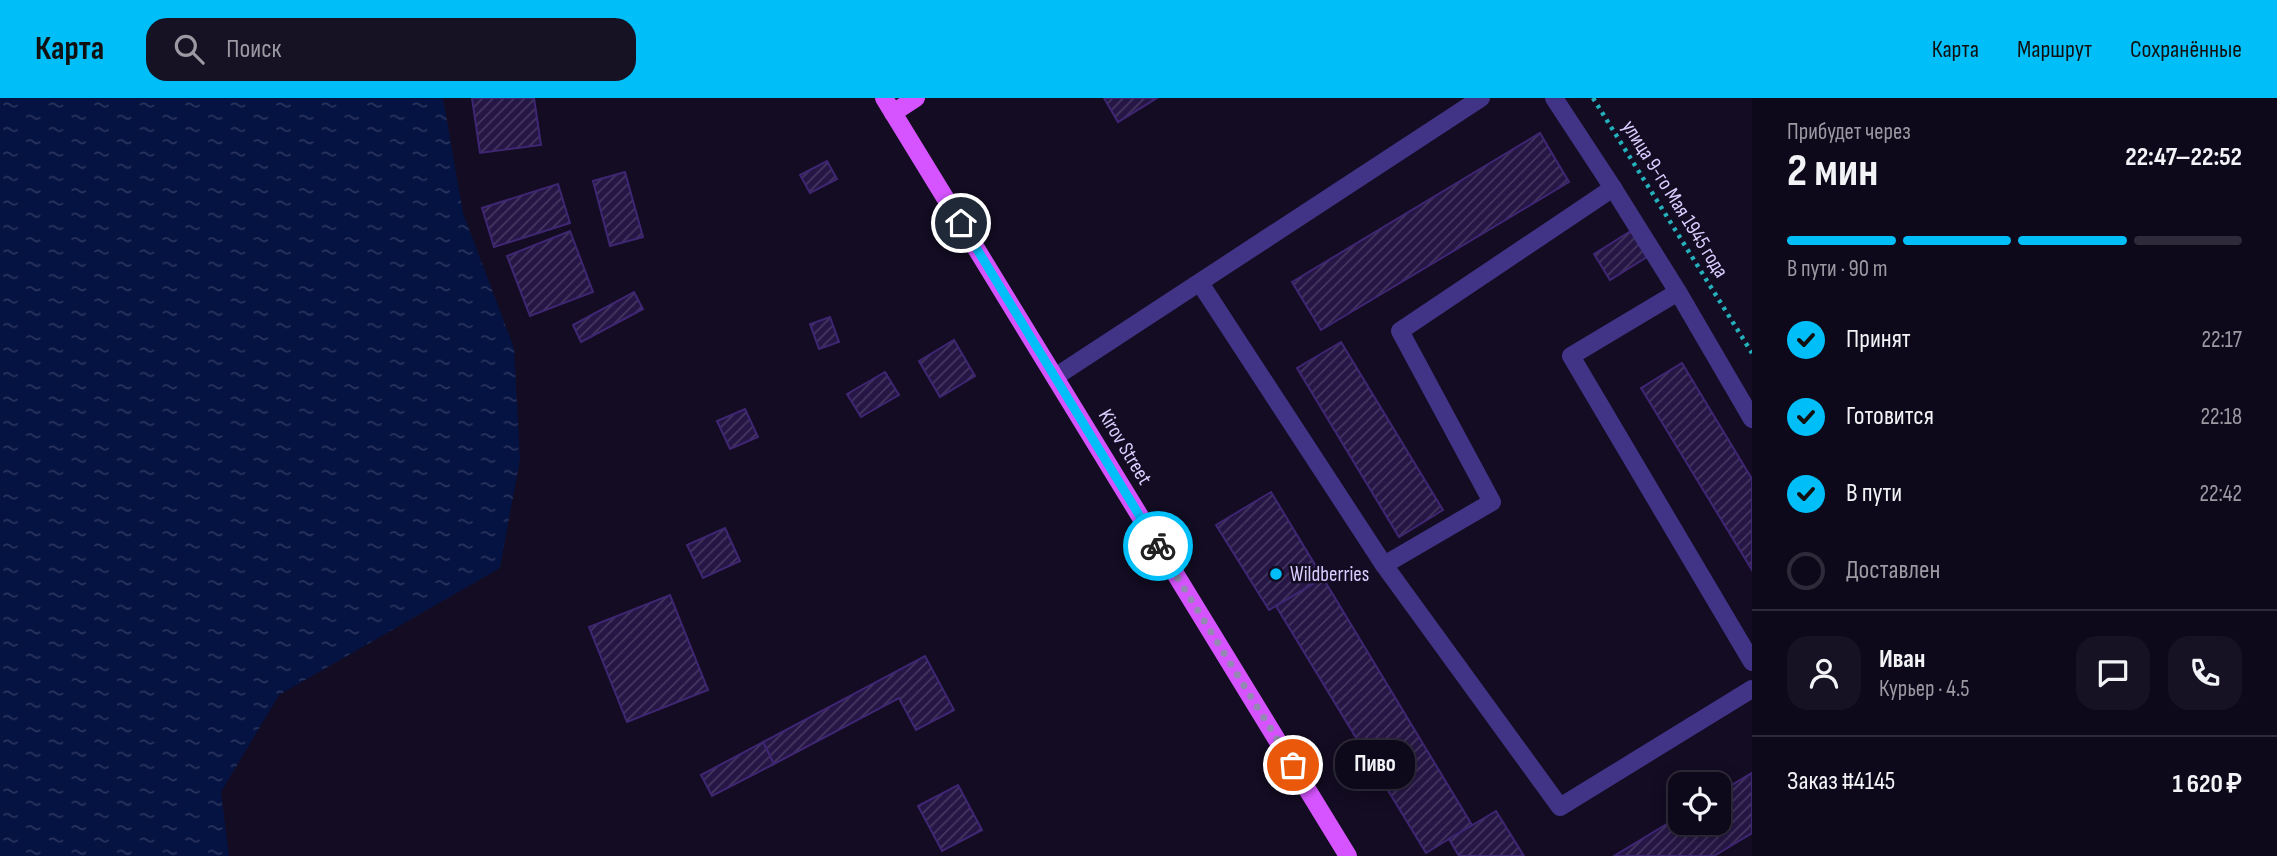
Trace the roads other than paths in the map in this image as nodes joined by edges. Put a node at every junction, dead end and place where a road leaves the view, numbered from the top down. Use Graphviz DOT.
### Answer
graph roads {
  1 [pos="916,98"];
  2 [pos="1481,98"];
  3 [pos="1554,98"];
  4 [pos="889,105"];
  5 [pos="1613,188"];
  6 [pos="1200,283"];
  7 [pos="1678,292"];
  8 [pos="1055,377"];
  9 [pos="1752,419"];
  10 [pos="1384,565"];
  11 [pos="1752,662"];
  12 [pos="1752,689"];
  13 [pos="1348,856"];
  1 -- 4 [label="main road"];
  2 -- 6 [label="lane"];
  3 -- 5 [label="lane"];
  4 -- 8 [label="main road, Kirov Street"];
  5 -- 7 [label="lane"];
  5 -- 10 [label="lane"];
  6 -- 8 [label="lane"];
  6 -- 10 [label="lane"];
  7 -- 9 [label="lane"];
  7 -- 11 [label="lane"];
  8 -- 13 [label="main road, Kirov Street"];
  10 -- 12 [label="lane"];
}
